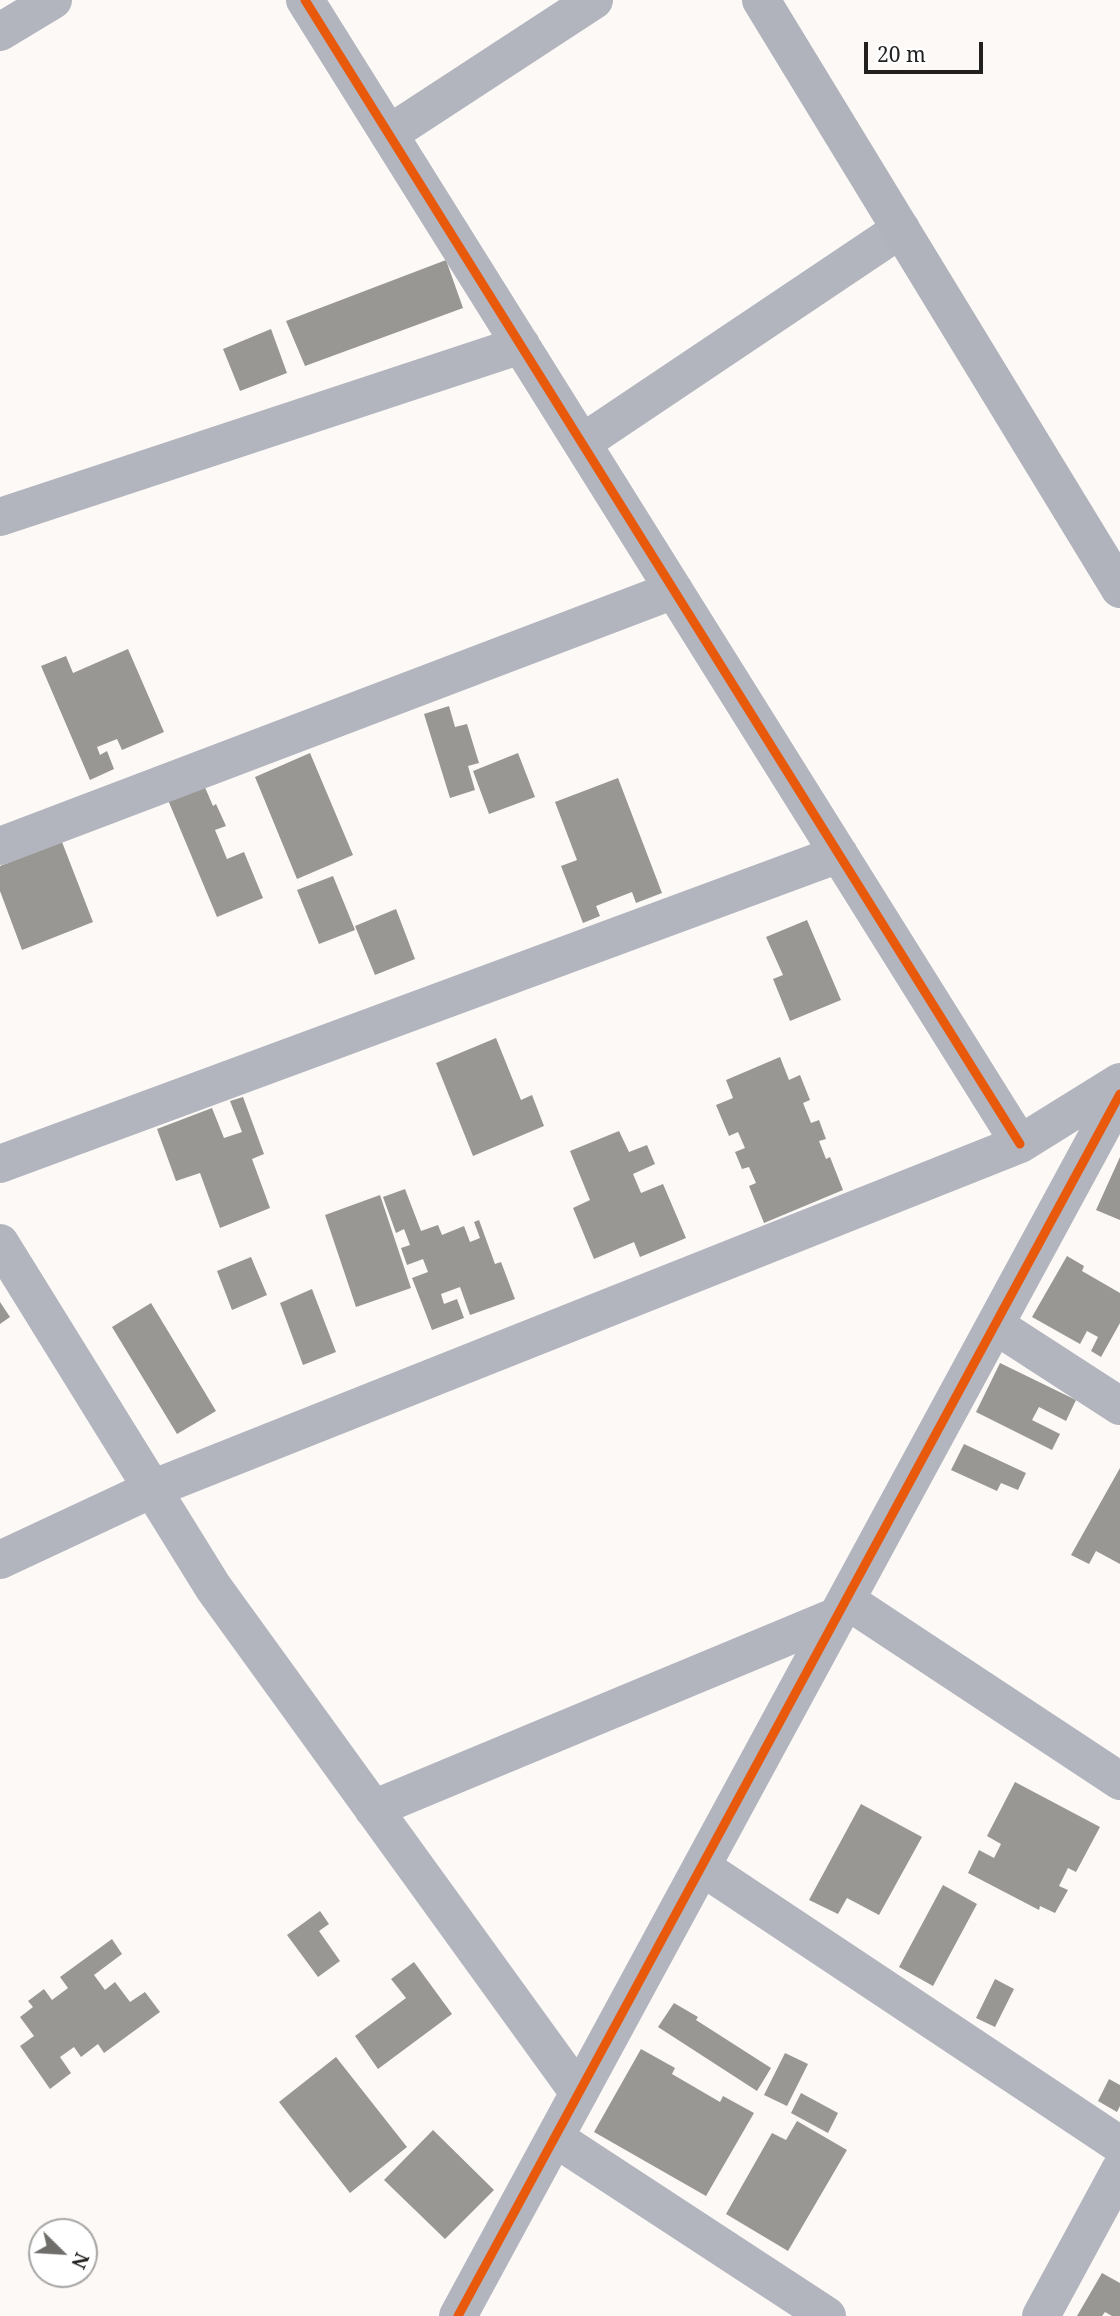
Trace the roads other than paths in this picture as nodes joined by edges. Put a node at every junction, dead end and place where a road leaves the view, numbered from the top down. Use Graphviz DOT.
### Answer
graph roads {
  1 [pos="53,0"];
  2 [pos="305,0"];
  3 [pos="594,0"];
  4 [pos="761,0"];
  5 [pos="0,32"];
  6 [pos="389,134"];
  7 [pos="901,229"];
  8 [pos="521,345"];
  9 [pos="582,443"];
  10 [pos="0,517"];
  11 [pos="1120,589"];
  12 [pos="674,590"];
  13 [pos="0,846"];
  14 [pos="839,854"];
  15 [pos="1120,1082"];
  16 [pos="1120,1094"];
  17 [pos="1020,1144"];
  18 [pos="0,1164"];
  19 [pos="0,1243"];
  20 [pos="995,1325"];
  21 [pos="1120,1406"];
  22 [pos="152,1489"];
  23 [pos="0,1560"];
  24 [pos="842,1608"];
  25 [pos="1120,1781"];
  26 [pos="373,1809"];
  27 [pos="702,1867"];
  28 [pos="579,2093"];
  29 [pos="555,2138"];
  30 [pos="1120,2145"];
  31 [pos="1120,2169"];
  32 [pos="458,2316"];
  33 [pos="827,2316"];
  34 [pos="1041,2316"];
  1 -- 5 [label="street"];
  2 -- 6 [label="street"];
  3 -- 6 [label="street"];
  4 -- 7 [label="main road"];
  6 -- 8 [label="street"];
  7 -- 9 [label="street"];
  7 -- 11 [label="main road"];
  8 -- 9 [label="street"];
  8 -- 10 [label="street"];
  9 -- 12 [label="street"];
  12 -- 13 [label="street"];
  12 -- 14 [label="street"];
  14 -- 17 [label="street"];
  14 -- 18 [label="street"];
  15 -- 17 [label="street"];
  16 -- 20 [label="street"];
  17 -- 22 [label="street"];
  19 -- 22 [label="street"];
  20 -- 21 [label="street"];
  20 -- 24 [label="street"];
  22 -- 23 [label="street"];
  22 -- 26 [label="street"];
  24 -- 25 [label="street"];
  24 -- 26 [label="street"];
  24 -- 27 [label="street"];
  26 -- 28 [label="street"];
  27 -- 28 [label="street"];
  27 -- 30 [label="street"];
  28 -- 29 [label="street"];
  29 -- 32 [label="street"];
  29 -- 33 [label="street"];
  31 -- 34 [label="street"];
}
